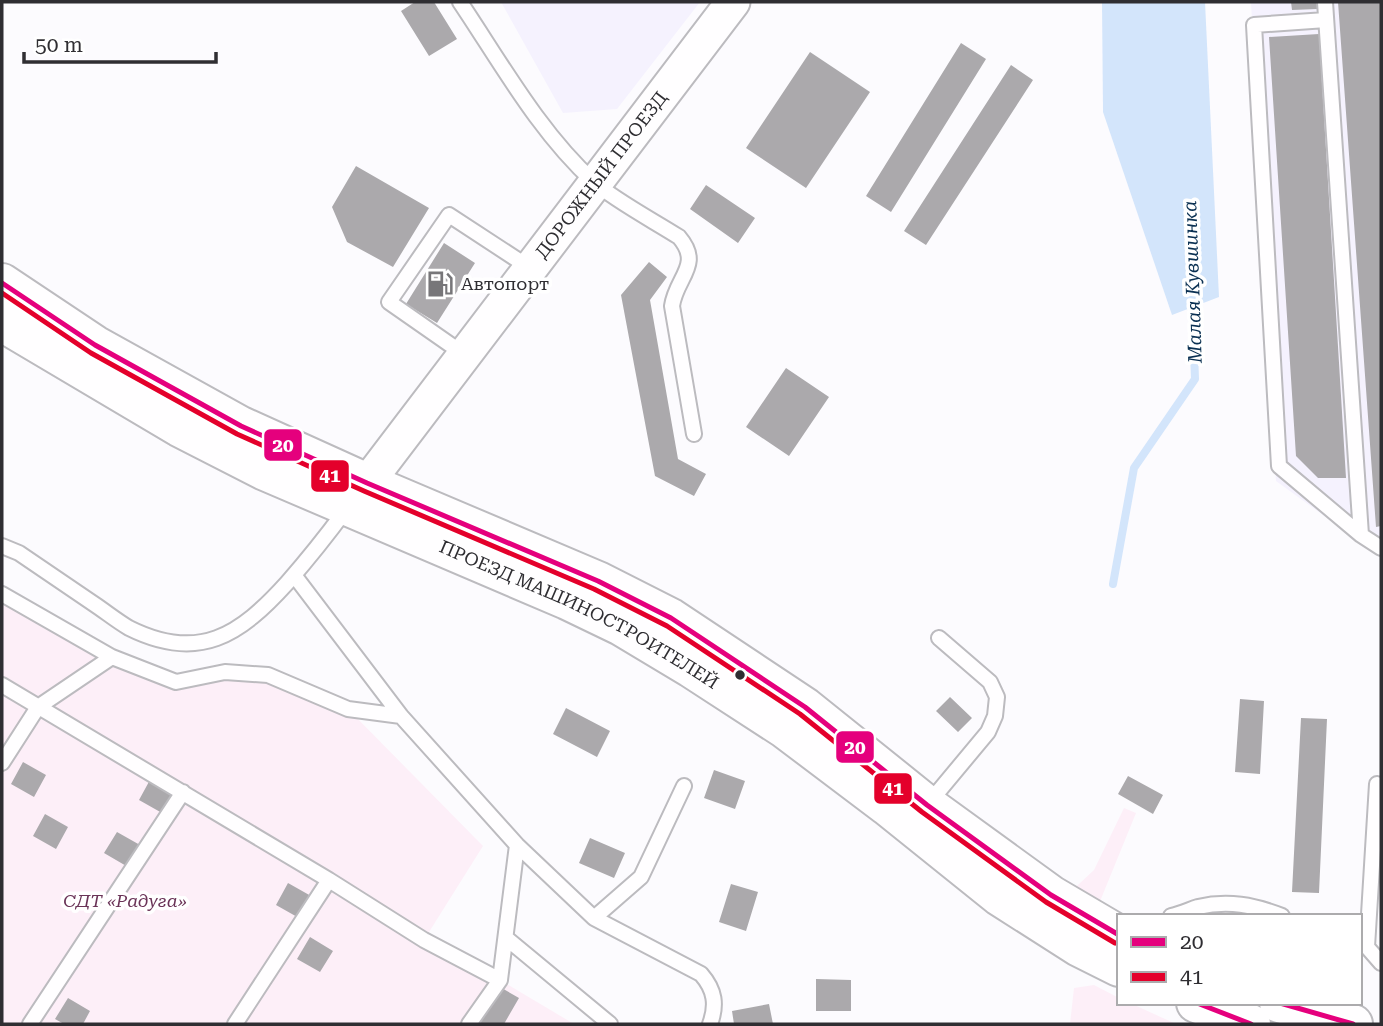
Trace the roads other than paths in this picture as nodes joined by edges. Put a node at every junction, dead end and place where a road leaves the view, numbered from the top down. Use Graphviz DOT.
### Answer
graph roads {
  1 [pos="460,2"];
  2 [pos="733,2"];
  3 [pos="1325,2"];
  4 [pos="1326,20"];
  5 [pos="595,183"];
  6 [pos="530,268"];
  7 [pos="2,284"];
  8 [pos="2,322"];
  9 [pos="466,355"];
  10 [pos="694,434"];
  11 [pos="358,495"];
  12 [pos="1361,534"];
  13 [pos="2,546"];
  14 [pos="1381,548"];
  15 [pos="294,575"];
  16 [pos="2,594"];
  17 [pos="939,638"];
  18 [pos="113,657"];
  19 [pos="2,685"];
  20 [pos="38,707"];
  21 [pos="401,716"];
  22 [pos="2,762"];
  23 [pos="1377,784"];
  24 [pos="684,786"];
  25 [pos="183,792"];
  26 [pos="919,815"];
  27 [pos="517,845"];
  28 [pos="329,880"];
  29 [pos="1177,914"];
  30 [pos="1277,914"];
  31 [pos="594,918"];
  32 [pos="1117,934"];
  33 [pos="506,939"];
  34 [pos="1364,946"];
  35 [pos="1381,963"];
  36 [pos="1117,966"];
  37 [pos="500,981"];
  38 [pos="1201,1005"];
  39 [pos="1286,1005"];
  40 [pos="30,1024"];
  41 [pos="235,1024"];
  42 [pos="470,1024"];
  43 [pos="610,1024"];
  44 [pos="710,1024"];
  45 [pos="1251,1024"];
  46 [pos="1348,1024"];
  1 -- 5 [label="lane"];
  2 -- 5 [label="street, ДОРОЖНЫЙ ПРОЕЗД"];
  3 -- 4 [label="lane"];
  4 -- 12 [label="lane"];
  4 -- 12 [label="lane"];
  5 -- 6 [label="street, ДОРОЖНЫЙ ПРОЕЗД"];
  5 -- 10 [label="lane"];
  6 -- 9 [label="street, ДОРОЖНЫЙ ПРОЕЗД"];
  6 -- 9 [label="lane"];
  7 -- 11 [label="main road, ПРОЕЗД МАШИНОСТРОИТЕЛЕЙ"];
  8 -- 11 [label="main road, ПРОЕЗД МАШИНОСТРОИТЕЛЕЙ"];
  9 -- 11 [label="street, ДОРОЖНЫЙ ПРОЕЗД"];
  11 -- 15 [label="lane"];
  11 -- 26 [label="main road, ПРОЕЗД МАШИНОСТРОИТЕЛЕЙ"];
  12 -- 14 [label="lane"];
  13 -- 15 [label="lane"];
  15 -- 21 [label="lane"];
  16 -- 18 [label="lane"];
  17 -- 26 [label="lane"];
  18 -- 20 [label="lane"];
  18 -- 21 [label="lane"];
  19 -- 20 [label="lane"];
  20 -- 22 [label="lane"];
  20 -- 25 [label="lane"];
  21 -- 27 [label="lane"];
  23 -- 34 [label="lane"];
  24 -- 31 [label="lane"];
  25 -- 28 [label="lane"];
  25 -- 40 [label="lane"];
  26 -- 32 [label="main road, ПРОЕЗД МАШИНОСТРОИТЕЛЕЙ"];
  26 -- 36 [label="main road, ПРОЕЗД МАШИНОСТРОИТЕЛЕЙ"];
  27 -- 31 [label="lane"];
  27 -- 33 [label="lane"];
  28 -- 37 [label="lane"];
  28 -- 41 [label="lane"];
  29 -- 30 [label="lane"];
  31 -- 44 [label="lane"];
  33 -- 37 [label="lane"];
  33 -- 43 [label="lane"];
  34 -- 35 [label="lane"];
  37 -- 42 [label="lane"];
  38 -- 45 [label="main road"];
  39 -- 46 [label="main road"];
}
